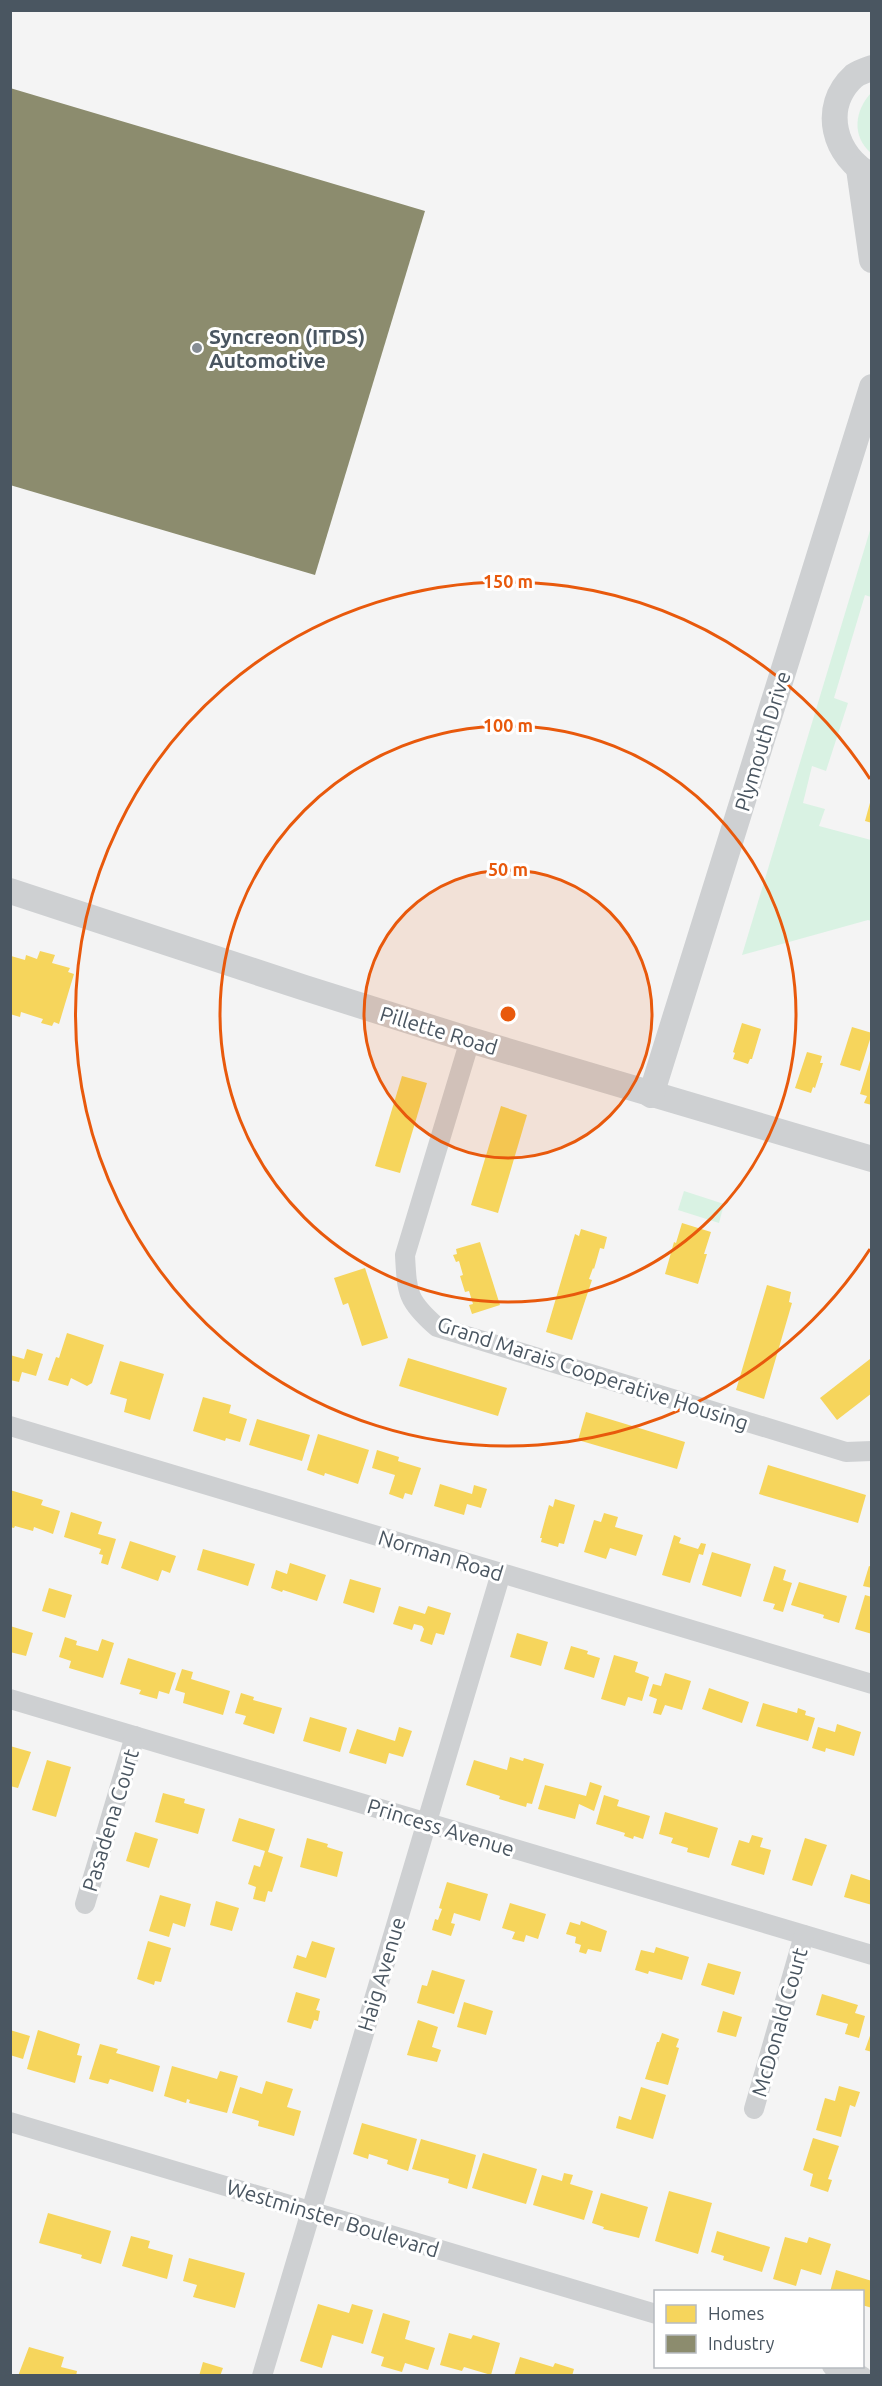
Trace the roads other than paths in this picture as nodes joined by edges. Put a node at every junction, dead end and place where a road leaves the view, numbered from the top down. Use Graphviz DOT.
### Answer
graph roads {
  1 [pos="872,68"];
  2 [pos="865,172"];
  3 [pos="872,260"];
  4 [pos="872,387"];
  5 [pos="871,395"];
  6 [pos="10,891"];
  7 [pos="470,1040"];
  8 [pos="651,1095"];
  9 [pos="872,1159"];
  10 [pos="10,1426"];
  11 [pos="872,1451"];
  12 [pos="501,1573"];
  13 [pos="872,1684"];
  14 [pos="10,1699"];
  15 [pos="135,1736"];
  16 [pos="426,1822"];
  17 [pos="86,1904"];
  18 [pos="804,1935"];
  19 [pos="872,1954"];
  20 [pos="754,2109"];
  21 [pos="10,2122"];
  22 [pos="310,2211"];
  23 [pos="654,2313"];
  24 [pos="835,2368"];
  25 [pos="262,2376"];
  26 [pos="862,2376"];
  1 -- 2 [label="street"];
  2 -- 3 [label="street"];
  4 -- 5 [label="street, Plymouth Drive"];
  5 -- 8 [label="street, Plymouth Drive"];
  6 -- 7 [label="street, Pillette Road"];
  7 -- 8 [label="street, Pillette Road"];
  7 -- 11 [label="street, Grand Marais Cooperative Housing"];
  8 -- 9 [label="street, Pillette Road"];
  10 -- 12 [label="street, Norman Road"];
  12 -- 13 [label="street, Norman Road"];
  12 -- 16 [label="street, Haig Avenue"];
  14 -- 15 [label="street, Princess Avenue"];
  15 -- 16 [label="street, Princess Avenue"];
  15 -- 17 [label="street, Pasadena Court"];
  16 -- 18 [label="street, Princess Avenue"];
  16 -- 22 [label="street, Haig Avenue"];
  18 -- 19 [label="street, Princess Avenue"];
  18 -- 20 [label="street, McDonald Court"];
  21 -- 22 [label="street, Westminster Boulevard"];
  22 -- 23 [label="street, Westminster Boulevard"];
  22 -- 25 [label="street, Haig Avenue"];
  24 -- 26 [label="street"];
}
